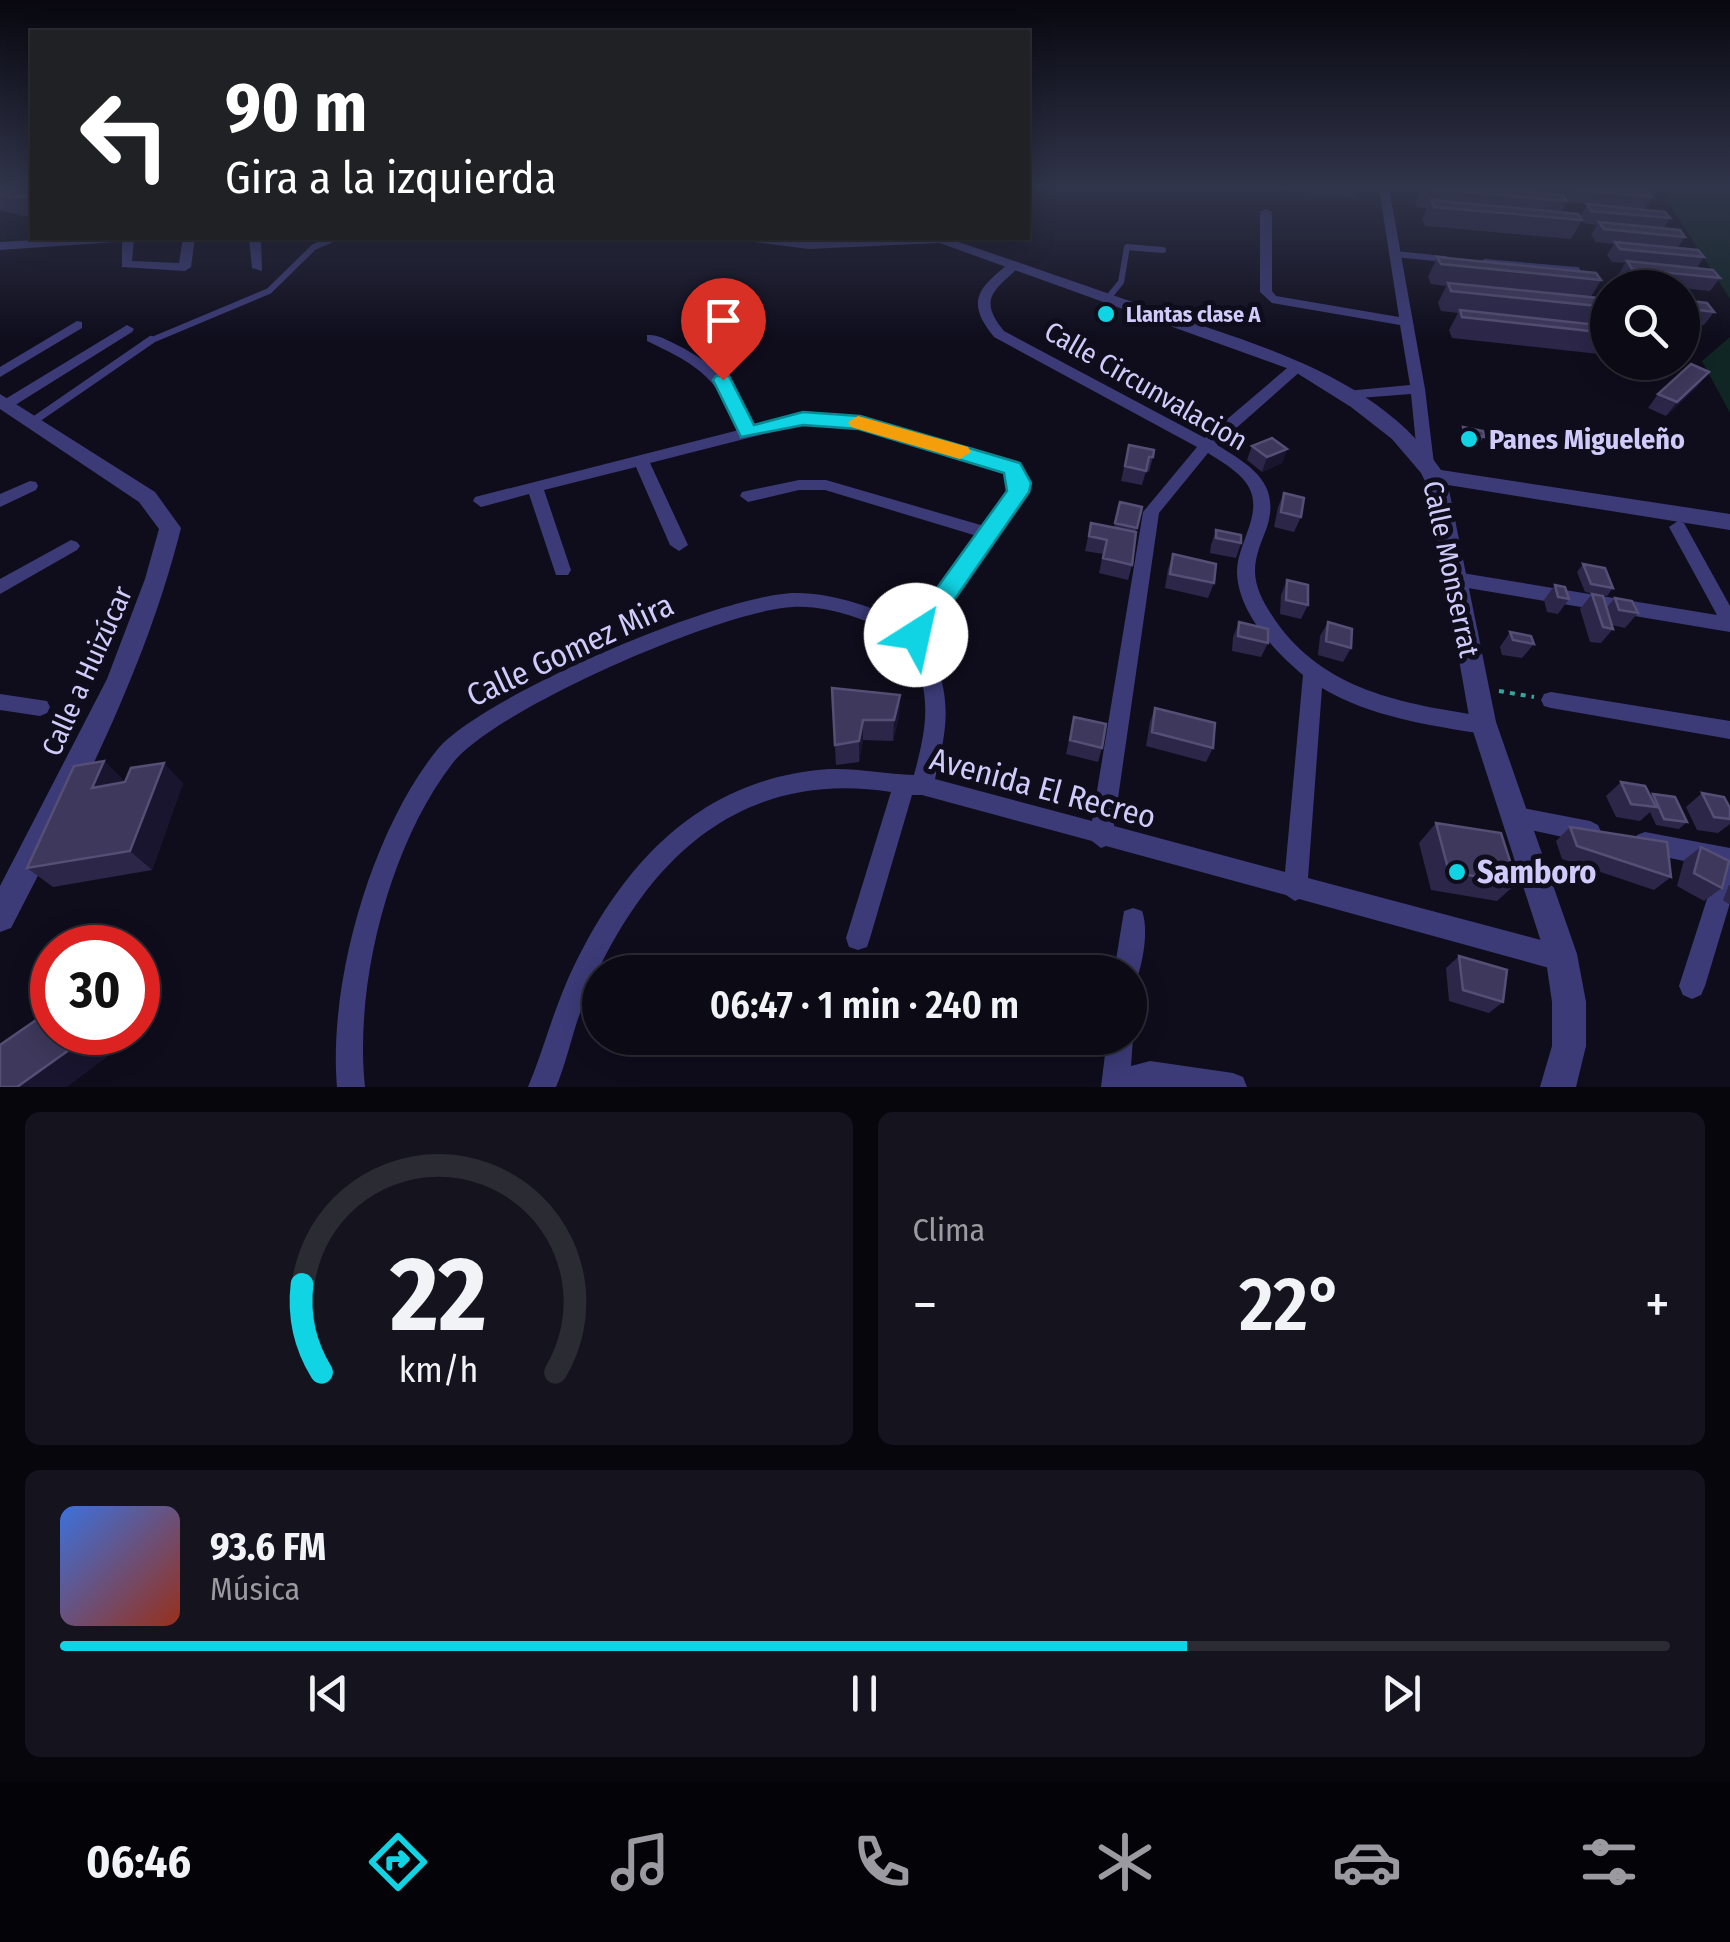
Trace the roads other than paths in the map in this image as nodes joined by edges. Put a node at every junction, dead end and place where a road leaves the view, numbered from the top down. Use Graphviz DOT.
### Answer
graph roads {
  1 [pos="1266,239"];
  2 [pos="1393,239"];
  3 [pos="87,240"];
  4 [pos="128,240"];
  5 [pos="189,240"];
  6 [pos="255,240"];
  7 [pos="329,240"];
  8 [pos="942,240"];
  9 [pos="0,246"];
  10 [pos="1164,250"];
  11 [pos="1396,254"];
  12 [pos="1450,259"];
  13 [pos="1468,261"];
  14 [pos="1015,265"];
  15 [pos="258,268"];
  16 [pos="1577,270"];
  17 [pos="1108,298"];
  18 [pos="1407,322"];
  19 [pos="77,325"];
  20 [pos="127,329"];
  21 [pos="652,338"];
  22 [pos="1298,366"];
  23 [pos="0,374"];
  24 [pos="1418,389"];
  25 [pos="1346,394"];
  26 [pos="4,402"];
  27 [pos="32,422"];
  28 [pos="748,432"];
  29 [pos="1206,446"];
  30 [pos="641,460"];
  31 [pos="1434,477"];
  32 [pos="30,486"];
  33 [pos="535,487"];
  34 [pos="748,496"];
  35 [pos="0,501"];
  36 [pos="481,501"];
  37 [pos="1730,522"];
  38 [pos="1678,527"];
  39 [pos="988,533"];
  40 [pos="1730,535"];
  41 [pos="679,545"];
  42 [pos="71,546"];
  43 [pos="562,570"];
  44 [pos="1456,579"];
  45 [pos="0,588"];
  46 [pos="1730,624"];
  47 [pos="916,635"];
  48 [pos="1313,675"];
  49 [pos="1552,700"];
  50 [pos="0,702"];
  51 [pos="40,706"];
  52 [pos="1484,725"];
  53 [pos="1730,730"];
  54 [pos="913,786"];
  55 [pos="1516,818"];
  56 [pos="1101,837"];
  57 [pos="1730,862"];
  58 [pos="1295,889"];
  59 [pos="0,916"];
  60 [pos="1132,920"];
  61 [pos="858,938"];
  62 [pos="1129,955"];
  63 [pos="1560,958"];
  64 [pos="1692,986"];
  65 [pos="1118,1055"];
  66 [pos="1115,1086"];
  67 [pos="351,1087"];
  68 [pos="542,1087"];
  69 [pos="1233,1087"];
  70 [pos="1558,1087"];
  1 -- 18 [label="street"];
  2 -- 11 [label="street"];
  3 -- 9 [label="street"];
  4 -- 5 [label="street"];
  6 -- 15 [label="street"];
  7 -- 27 [label="lane"];
  8 -- 14 [label="street, Calle Monserrat"];
  10 -- 17 [label="lane"];
  11 -- 12 [label="lane"];
  11 -- 18 [label="street"];
  13 -- 16 [label="lane"];
  14 -- 17 [label="street, Calle Monserrat"];
  14 -- 29 [label="street, Calle Circunvalacion"];
  17 -- 22 [label="street, Calle Monserrat"];
  18 -- 24 [label="street"];
  19 -- 23 [label="street"];
  20 -- 26 [label="street"];
  21 -- 28 [label="street"];
  22 -- 25 [label="street, Calle Monserrat"];
  22 -- 29 [label="street"];
  24 -- 25 [label="street"];
  24 -- 31 [label="street"];
  25 -- 31 [label="street, Calle Monserrat"];
  26 -- 27 [label="street, Calle a Huizúcar"];
  27 -- 59 [label="street, Calle a Huizúcar"];
  28 -- 30 [label="street"];
  28 -- 39 [label="street"];
  29 -- 48 [label="street, Calle Circunvalacion"];
  29 -- 56 [label="street"];
  30 -- 33 [label="street"];
  30 -- 41 [label="street"];
  31 -- 37 [label="street"];
  31 -- 38 [label="street"];
  31 -- 44 [label="street, Calle Monserrat"];
  32 -- 35 [label="street"];
  33 -- 36 [label="street"];
  33 -- 43 [label="street"];
  34 -- 39 [label="street"];
  38 -- 40 [label="street"];
  38 -- 46 [label="street"];
  39 -- 47 [label="street"];
  42 -- 45 [label="street"];
  44 -- 46 [label="street"];
  44 -- 52 [label="street, Calle Monserrat"];
  47 -- 54 [label="street"];
  47 -- 67 [label="street, Calle Gomez Mira"];
  48 -- 52 [label="street, Calle Circunvalacion"];
  48 -- 58 [label="street"];
  49 -- 53 [label="street"];
  50 -- 51 [label="street"];
  52 -- 55 [label="street, Calle Monserrat"];
  54 -- 56 [label="street, Avenida El Recreo"];
  54 -- 61 [label="street"];
  54 -- 68 [label="street, Avenida El Recreo"];
  55 -- 57 [label="street"];
  55 -- 63 [label="street, Calle Monserrat"];
  56 -- 58 [label="street, Avenida El Recreo"];
  57 -- 64 [label="street"];
  58 -- 63 [label="street, Avenida El Recreo"];
  60 -- 62 [label="street"];
  63 -- 70 [label="street, Calle Monserrat"];
  65 -- 66 [label="street"];
  66 -- 69 [label="street"];
}
